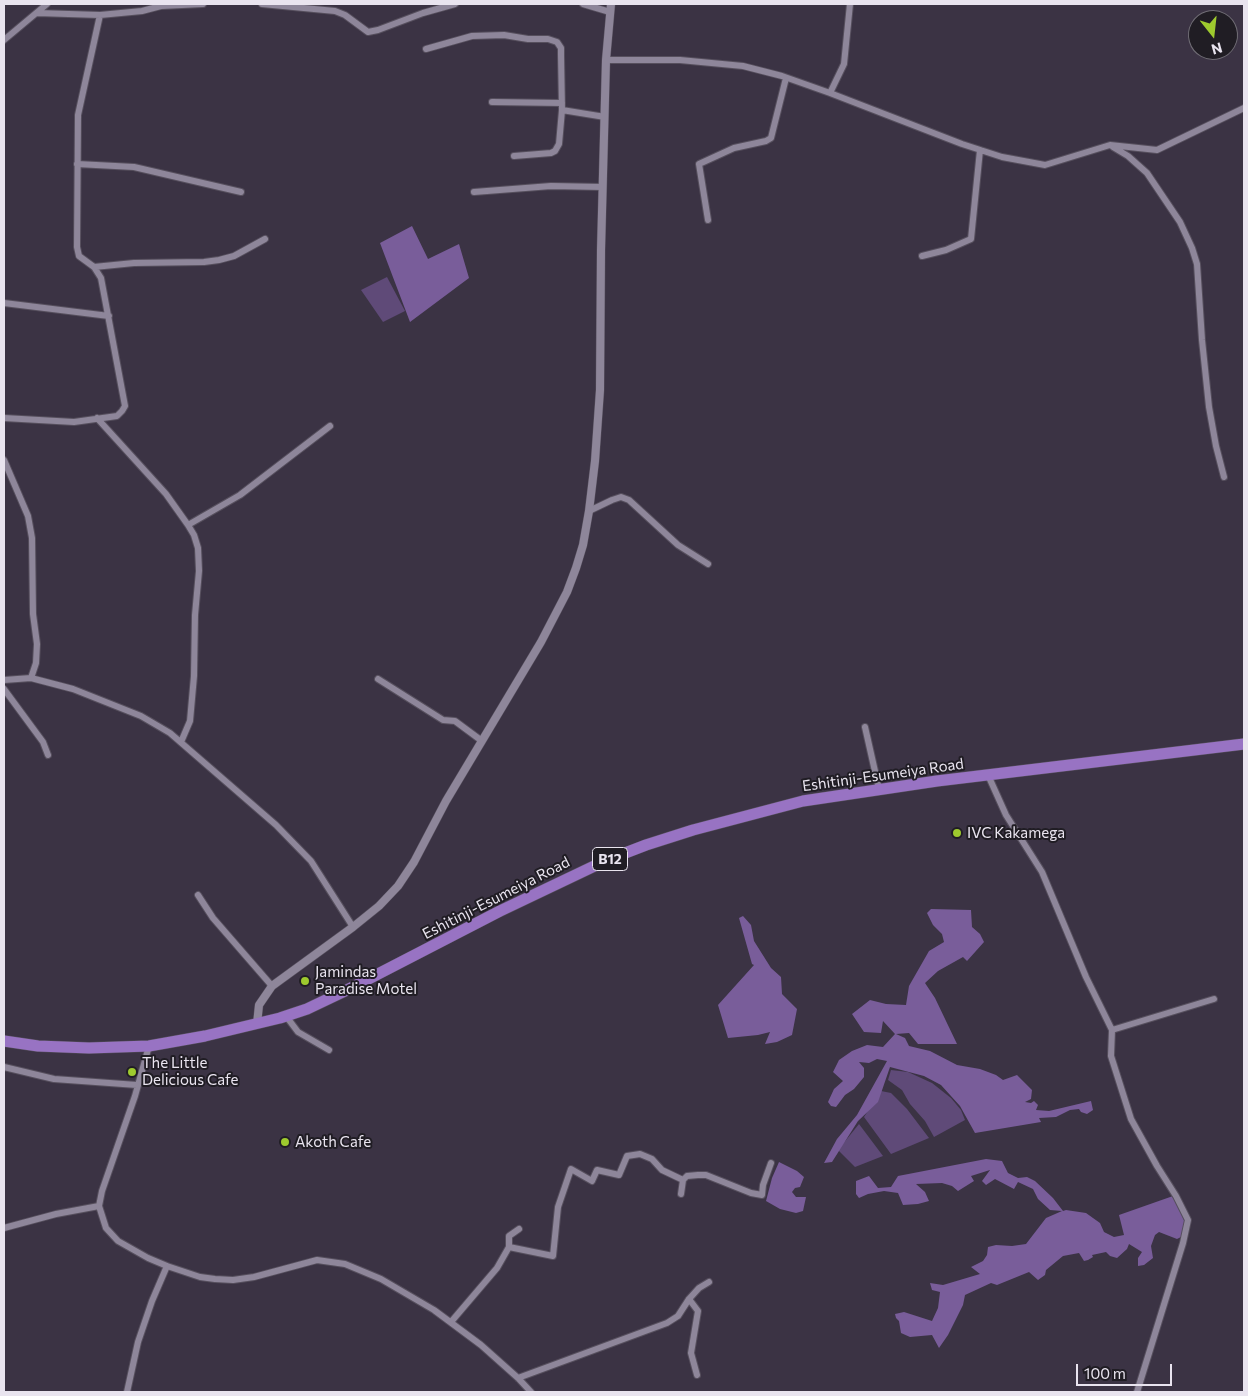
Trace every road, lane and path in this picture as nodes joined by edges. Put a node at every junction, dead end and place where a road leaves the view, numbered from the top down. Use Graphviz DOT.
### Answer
graph roads {
  1 [pos="48,4"];
  2 [pos="203,4"];
  3 [pos="262,4"];
  4 [pos="455,4"];
  5 [pos="583,4"];
  6 [pos="612,4"];
  7 [pos="850,4"];
  8 [pos="610,12"];
  9 [pos="37,13"];
  10 [pos="100,15"];
  11 [pos="4,40"];
  12 [pos="426,49"];
  13 [pos="606,60"];
  14 [pos="786,78"];
  15 [pos="830,93"];
  16 [pos="492,102"];
  17 [pos="562,103"];
  18 [pos="1244,108"];
  19 [pos="562,110"];
  20 [pos="605,117"];
  21 [pos="1110,145"];
  22 [pos="980,150"];
  23 [pos="514,156"];
  24 [pos="77,164"];
  25 [pos="602,187"];
  26 [pos="241,192"];
  27 [pos="474,192"];
  28 [pos="708,220"];
  29 [pos="265,239"];
  30 [pos="922,256"];
  31 [pos="94,267"];
  32 [pos="4,303"];
  33 [pos="109,316"];
  34 [pos="4,418"];
  35 [pos="97,418"];
  36 [pos="330,426"];
  37 [pos="4,460"];
  38 [pos="1224,478"];
  39 [pos="589,510"];
  40 [pos="188,525"];
  41 [pos="708,564"];
  42 [pos="31,678"];
  43 [pos="378,679"];
  44 [pos="4,680"];
  45 [pos="4,688"];
  46 [pos="866,727"];
  47 [pos="482,741"];
  48 [pos="181,742"];
  49 [pos="1244,744"];
  50 [pos="48,755"];
  51 [pos="988,775"];
  52 [pos="880,789"];
  53 [pos="198,895"];
  54 [pos="353,927"];
  55 [pos="272,986"];
  56 [pos="1214,999"];
  57 [pos="286,1016"];
  58 [pos="257,1024"];
  59 [pos="1112,1030"];
  60 [pos="4,1041"];
  61 [pos="149,1046"];
  62 [pos="329,1050"];
  63 [pos="4,1067"];
  64 [pos="137,1085"];
  65 [pos="771,1164"];
  66 [pos="684,1180"];
  67 [pos="681,1194"];
  68 [pos="99,1206"];
  69 [pos="4,1228"];
  70 [pos="519,1229"];
  71 [pos="509,1247"];
  72 [pos="167,1266"];
  73 [pos="709,1282"];
  74 [pos="689,1299"];
  75 [pos="451,1322"];
  76 [pos="697,1375"];
  77 [pos="518,1378"];
  78 [pos="127,1392"];
  79 [pos="531,1392"];
  80 [pos="1137,1392"];
  1 -- 9 [label="street"];
  2 -- 10 [label="street"];
  3 -- 4 [label="street"];
  5 -- 8 [label="street"];
  6 -- 8 [label="street"];
  7 -- 15 [label="street"];
  8 -- 13 [label="street"];
  9 -- 10 [label="street"];
  9 -- 11 [label="street"];
  10 -- 24 [label="street"];
  12 -- 17 [label="street"];
  13 -- 14 [label="street"];
  13 -- 20 [label="street"];
  14 -- 15 [label="street"];
  14 -- 28 [label="street"];
  15 -- 22 [label="street"];
  16 -- 17 [label="street"];
  17 -- 19 [label="street"];
  18 -- 21 [label="street"];
  19 -- 20 [label="street"];
  19 -- 23 [label="street"];
  20 -- 25 [label="street"];
  21 -- 22 [label="street"];
  21 -- 38 [label="street"];
  22 -- 30 [label="street"];
  24 -- 26 [label="street"];
  24 -- 31 [label="street"];
  25 -- 27 [label="street"];
  25 -- 39 [label="street"];
  29 -- 31 [label="street"];
  31 -- 33 [label="street"];
  32 -- 33 [label="street"];
  33 -- 35 [label="street"];
  34 -- 35 [label="street"];
  35 -- 40 [label="street"];
  36 -- 40 [label="street"];
  37 -- 42 [label="street"];
  39 -- 41 [label="street"];
  39 -- 47 [label="street"];
  40 -- 48 [label="street"];
  42 -- 44 [label="street"];
  42 -- 48 [label="street"];
  43 -- 47 [label="street"];
  45 -- 50 [label="street"];
  46 -- 52 [label="street"];
  47 -- 54 [label="street"];
  48 -- 54 [label="street"];
  49 -- 51 [label="highway, Eshitinji-Esumeiya Road / B12"];
  51 -- 52 [label="highway, Eshitinji-Esumeiya Road / B12"];
  51 -- 59 [label="street"];
  52 -- 57 [label="highway, Eshitinji-Esumeiya Road / B12"];
  53 -- 55 [label="street"];
  54 -- 55 [label="street"];
  55 -- 58 [label="street"];
  56 -- 59 [label="street"];
  57 -- 58 [label="highway, Eshitinji-Esumeiya Road / B12"];
  57 -- 62 [label="street"];
  58 -- 61 [label="highway, Eshitinji-Esumeiya Road / B12"];
  59 -- 80 [label="street"];
  60 -- 61 [label="highway, Eshitinji-Esumeiya Road / B12"];
  61 -- 64 [label="street"];
  63 -- 64 [label="street"];
  64 -- 68 [label="street"];
  65 -- 66 [label="street"];
  66 -- 67 [label="street"];
  66 -- 71 [label="street"];
  68 -- 69 [label="street"];
  68 -- 72 [label="street"];
  70 -- 71 [label="street"];
  71 -- 75 [label="street"];
  72 -- 75 [label="street"];
  72 -- 78 [label="street"];
  73 -- 74 [label="street"];
  74 -- 76 [label="street"];
  74 -- 77 [label="street"];
  75 -- 77 [label="street"];
  77 -- 79 [label="street"];
}
